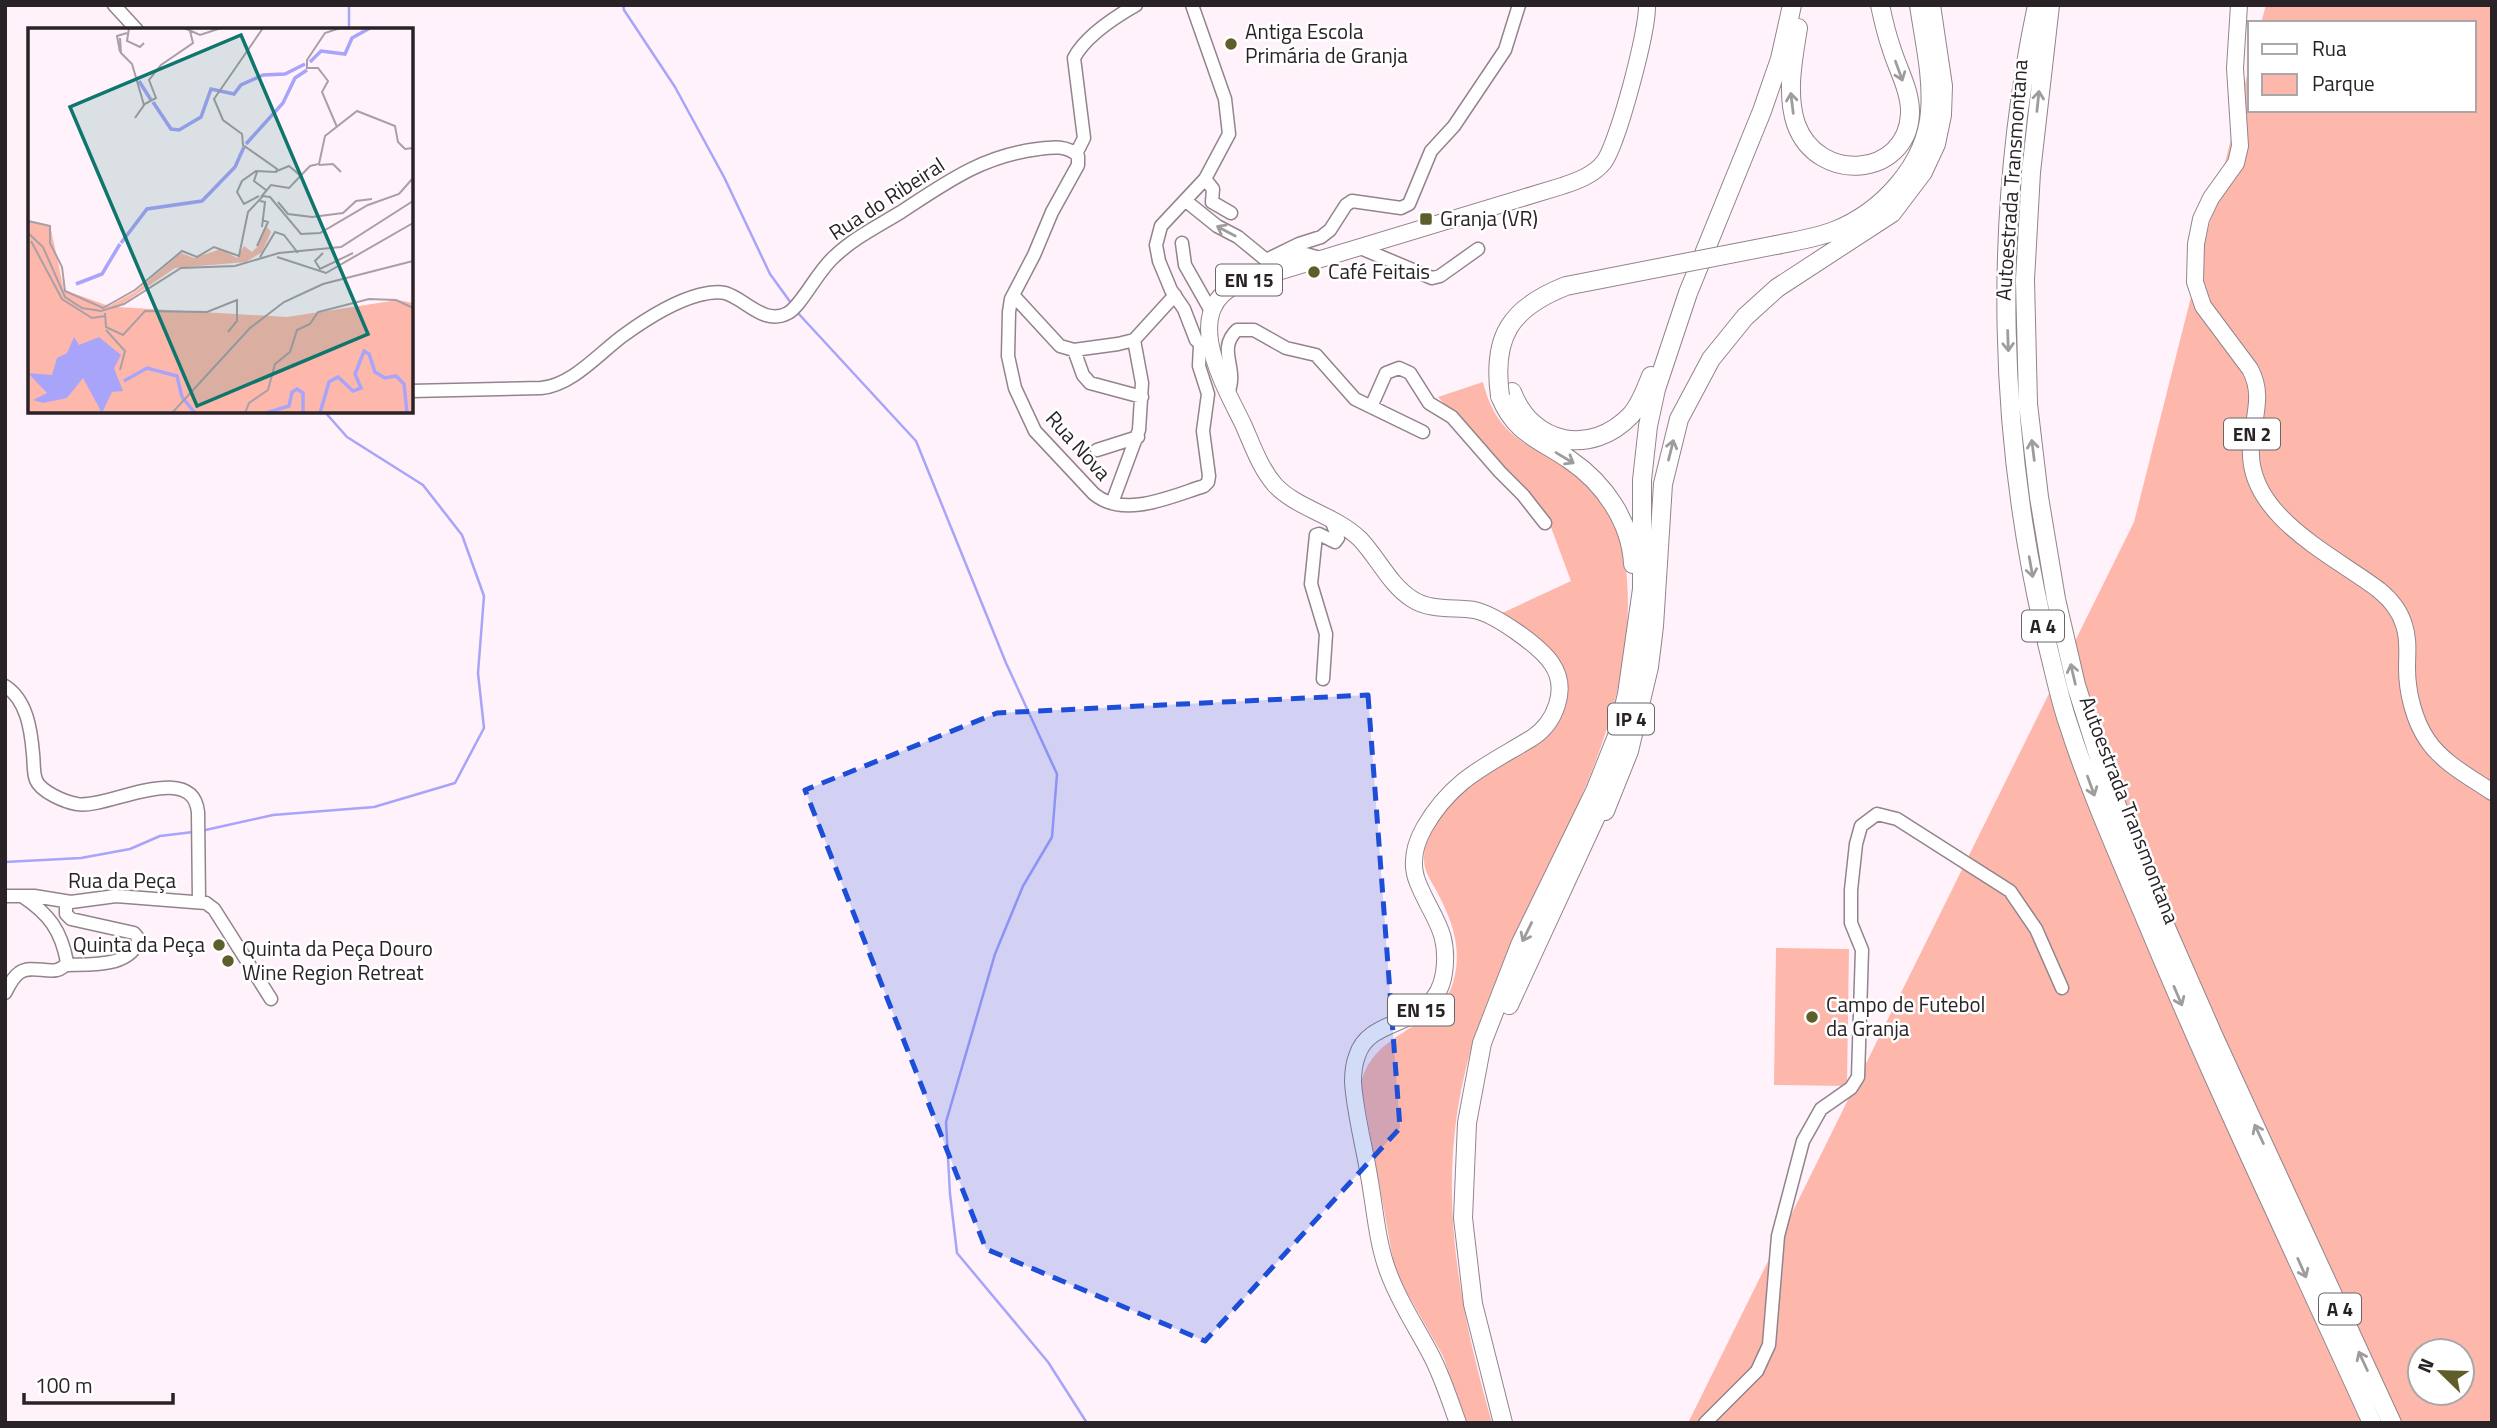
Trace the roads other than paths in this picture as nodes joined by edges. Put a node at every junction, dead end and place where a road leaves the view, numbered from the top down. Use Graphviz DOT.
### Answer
graph roads {
  1 [pos="114,5"];
  2 [pos="1136,5"];
  3 [pos="1192,5"];
  4 [pos="1519,5"];
  5 [pos="1647,5"];
  6 [pos="1797,5"];
  7 [pos="1880,5"];
  8 [pos="1919,5"];
  9 [pos="1931,5"];
  10 [pos="2037,5"];
  11 [pos="2050,5"];
  12 [pos="2239,5"];
  13 [pos="134,28"];
  14 [pos="1076,154"];
  15 [pos="1738,173"];
  16 [pos="1205,179"];
  17 [pos="1186,201"];
  18 [pos="1900,201"];
  19 [pos="1231,213"];
  20 [pos="1182,243"];
  21 [pos="1358,247"];
  22 [pos="1478,249"];
  23 [pos="1774,251"];
  24 [pos="1320,258"];
  25 [pos="1266,260"];
  26 [pos="1013,295"];
  27 [pos="1175,295"];
  28 [pos="1211,311"];
  29 [pos="1134,340"];
  30 [pos="1206,347"];
  31 [pos="1074,350"];
  32 [pos="413,391"];
  33 [pos="1228,393"];
  34 [pos="1506,394"];
  35 [pos="1142,397"];
  36 [pos="1371,407"];
  37 [pos="1423,432"];
  38 [pos="1138,437"];
  39 [pos="1097,450"];
  40 [pos="1112,503"];
  41 [pos="1330,517"];
  42 [pos="1545,523"];
  43 [pos="1635,641"];
  44 [pos="1323,679"];
  45 [pos="5,686"];
  46 [pos="2492,792"];
  47 [pos="5,896"];
  48 [pos="22,896"];
  49 [pos="199,902"];
  50 [pos="66,906"];
  51 [pos="53,923"];
  52 [pos="65,965"];
  53 [pos="1523,975"];
  54 [pos="2062,988"];
  55 [pos="5,993"];
  56 [pos="271,999"];
  57 [pos="2281,1201"];
  58 [pos="1458,1423"];
  59 [pos="1503,1423"];
  60 [pos="1512,1423"];
  61 [pos="1705,1423"];
  62 [pos="2372,1423"];
  63 [pos="2392,1423"];
  1 -- 13 [label="street"];
  2 -- 14 [label="street"];
  3 -- 16 [label="street"];
  4 -- 25 [label="street"];
  5 -- 21 [label="main road, EN 15"];
  7 -- 6 [label="highway, one-way"];
  6 -- 15 [label="highway, IP 4"];
  6 -- 53 [label="highway, IP 4"];
  8 -- 23 [label="highway"];
  9 -- 18 [label="highway"];
  10 -- 57 [label="highway, Autoestrada Transmontana / A 4, one-way"];
  57 -- 11 [label="highway, Autoestrada Transmontana / A 4, one-way"];
  12 -- 46 [label="main road, EN 2"];
  14 -- 26 [label="street"];
  14 -- 32 [label="street, Rua do Ribeiral"];
  15 -- 34 [label="highway"];
  15 -- 43 [label="highway, IP 4"];
  16 -- 17 [label="street"];
  16 -- 19 [label="street"];
  25 -- 17 [label="street, one-way"];
  17 -- 27 [label="street"];
  18 -- 23 [label="highway"];
  53 -- 18 [label="highway, one-way"];
  20 -- 28 [label="street"];
  21 -- 22 [label="street"];
  21 -- 24 [label="main road, EN 15"];
  23 -- 34 [label="highway, bridge"];
  24 -- 25 [label="street"];
  24 -- 28 [label="main road, EN 15"];
  26 -- 31 [label="street"];
  26 -- 40 [label="street, Rua Nova"];
  27 -- 29 [label="street"];
  27 -- 30 [label="street"];
  28 -- 30 [label="main road, EN 15"];
  29 -- 31 [label="street"];
  29 -- 35 [label="street"];
  30 -- 33 [label="main road, EN 15"];
  30 -- 40 [label="street, Rua Nova"];
  31 -- 35 [label="street"];
  33 -- 36 [label="street"];
  33 -- 41 [label="main road, EN 15"];
  34 -- 43 [label="highway, one-way"];
  35 -- 38 [label="street"];
  36 -- 37 [label="street"];
  36 -- 42 [label="street"];
  38 -- 39 [label="street"];
  38 -- 40 [label="street"];
  41 -- 44 [label="street"];
  41 -- 58 [label="main road, EN 15"];
  43 -- 59 [label="highway, IP 4, one-way"];
  45 -- 49 [label="street"];
  47 -- 48 [label="street, Rua da Peça"];
  48 -- 50 [label="street, Rua da Peça"];
  48 -- 51 [label="street"];
  49 -- 50 [label="street, Rua da Peça"];
  49 -- 56 [label="street, Rua da Peça"];
  50 -- 51 [label="street"];
  50 -- 52 [label="street"];
  51 -- 52 [label="street"];
  52 -- 55 [label="street"];
  53 -- 60 [label="highway, IP 4"];
  54 -- 61 [label="street"];
  57 -- 62 [label="highway, Autoestrada Transmontana / A 4, one-way"];
  63 -- 57 [label="highway, Autoestrada Transmontana / A 4, one-way"];
}
